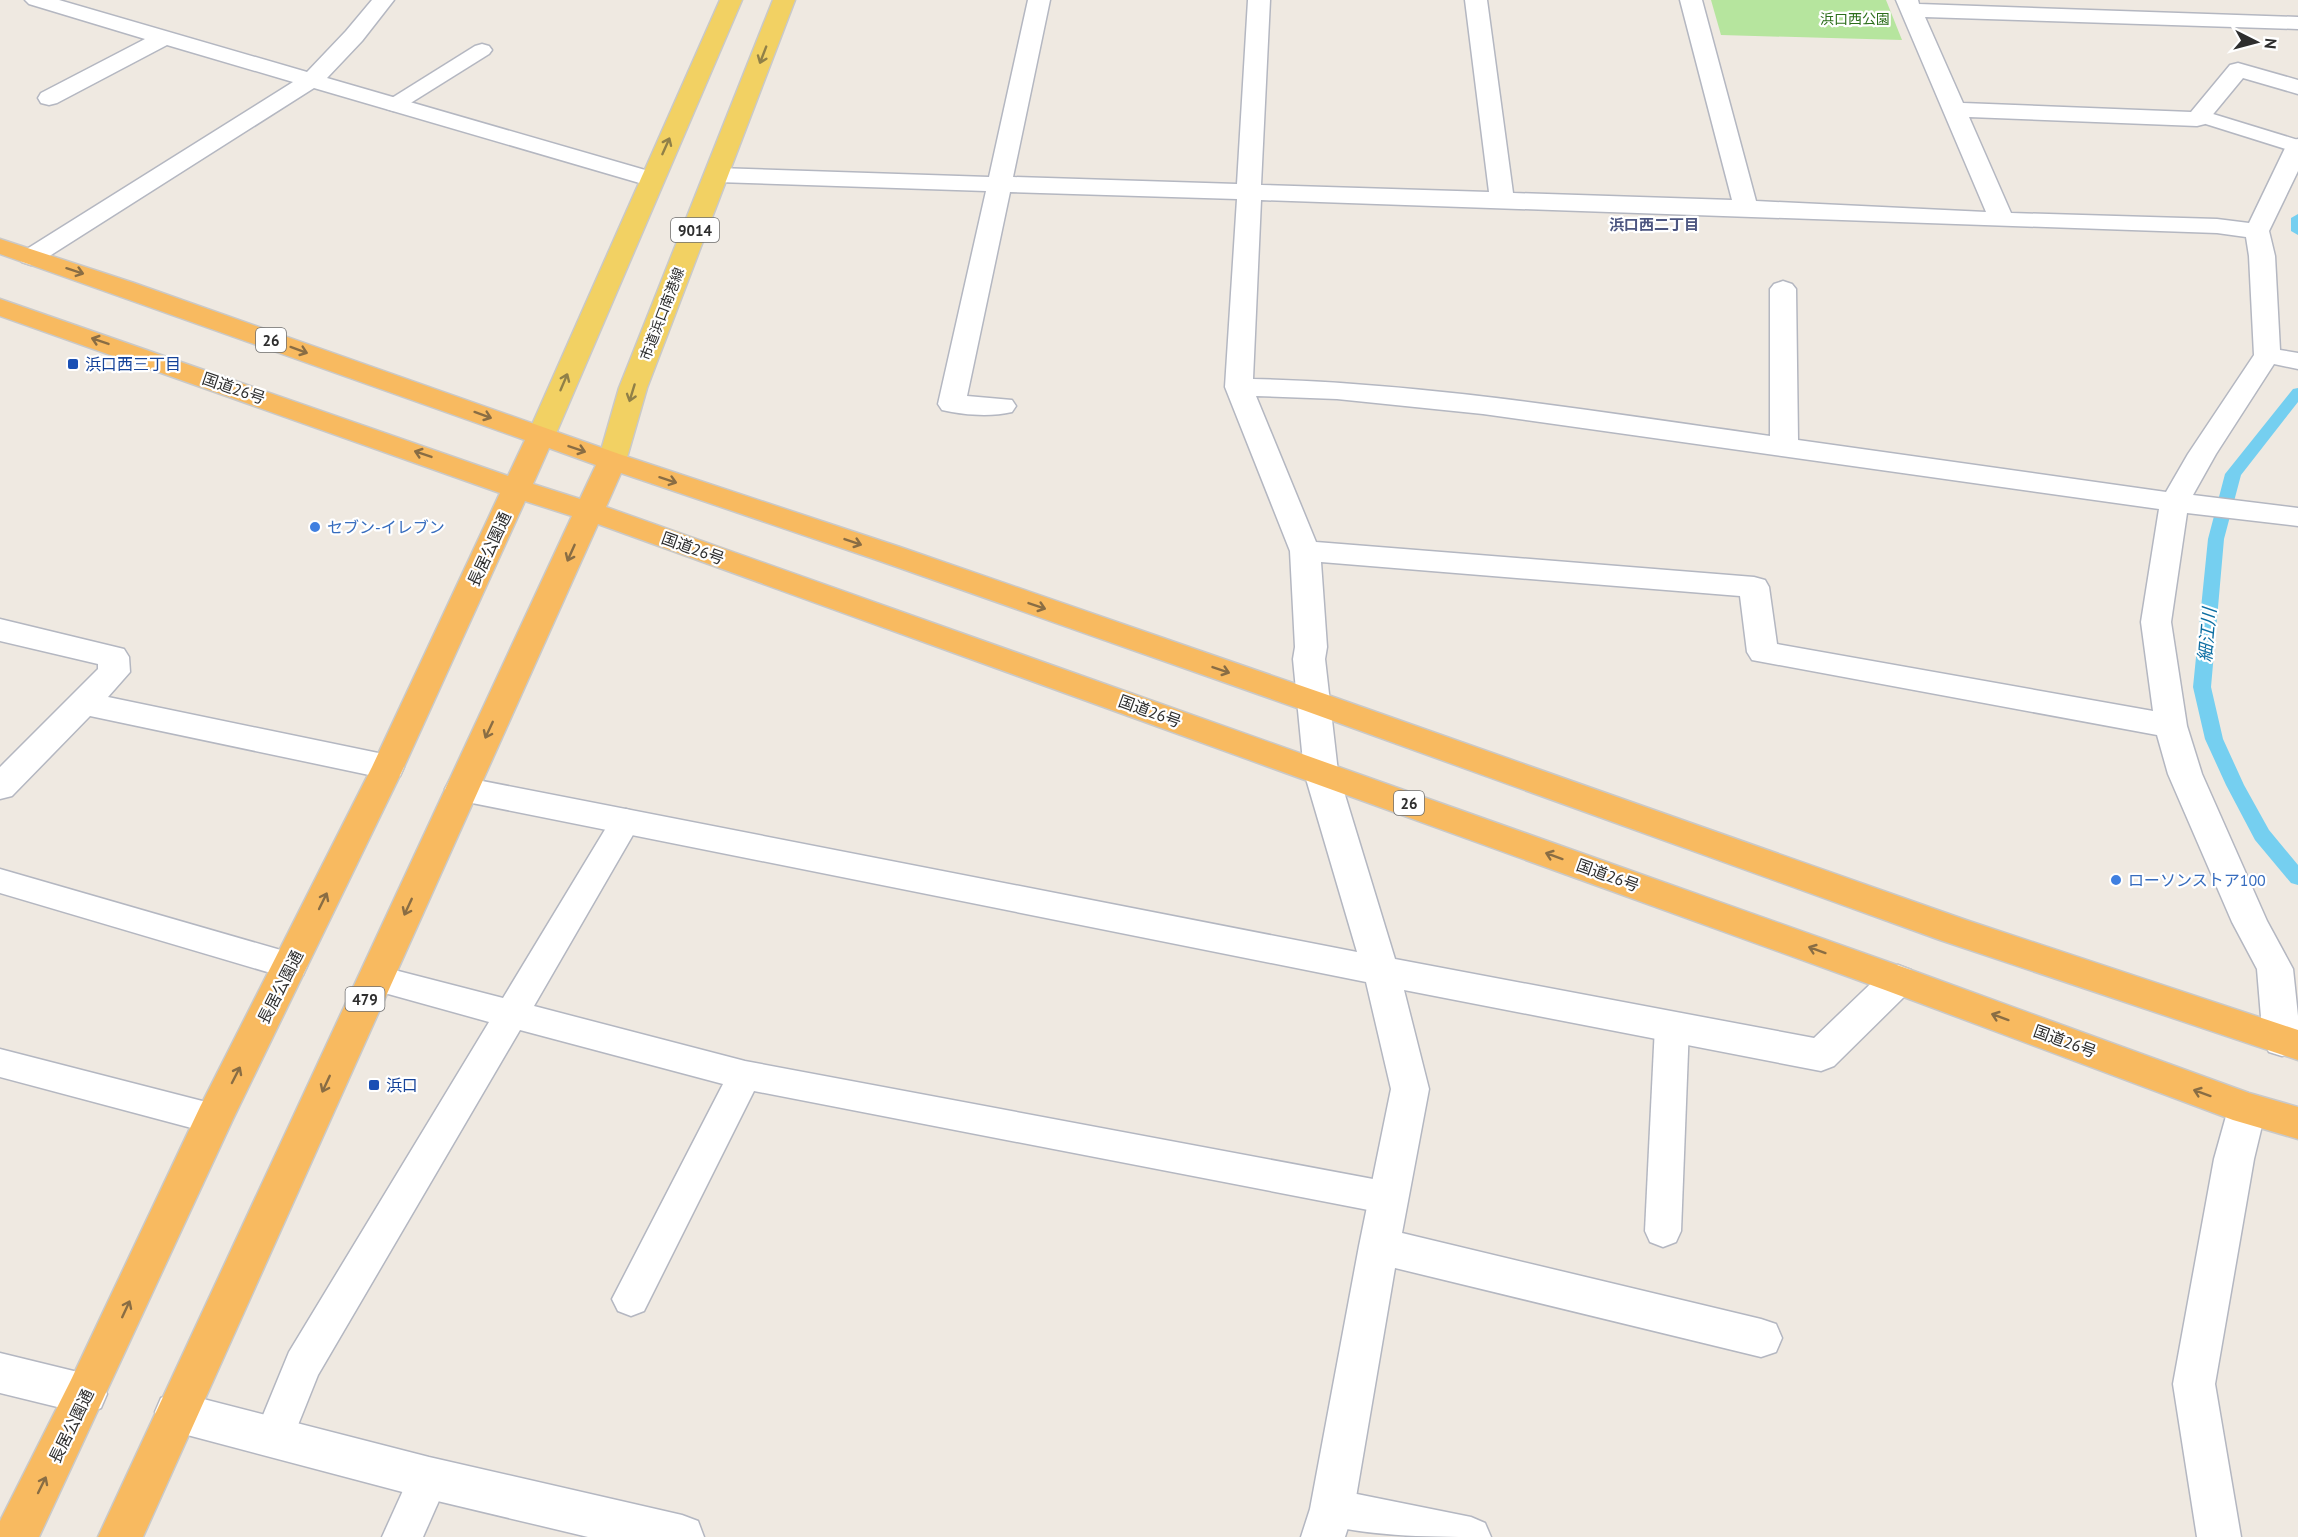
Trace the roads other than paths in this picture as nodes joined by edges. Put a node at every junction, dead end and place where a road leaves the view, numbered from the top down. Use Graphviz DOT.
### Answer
graph roads {
  1 [pos="36,0"];
  2 [pos="107,0"];
  3 [pos="383,0"];
  4 [pos="731,0"];
  5 [pos="784,0"];
  6 [pos="1039,0"];
  7 [pos="1259,0"];
  8 [pos="1476,0"];
  9 [pos="1691,0"];
  10 [pos="1910,5"];
  11 [pos="1991,6"];
  12 [pos="91,15"];
  13 [pos="2298,23"];
  14 [pos="165,37"];
  15 [pos="482,50"];
  16 [pos="313,79"];
  17 [pos="2298,87"];
  18 [pos="50,98"];
  19 [pos="394,105"];
  20 [pos="1954,110"];
  21 [pos="2200,116"];
  22 [pos="2298,147"];
  23 [pos="717,175"];
  24 [pos="651,179"];
  25 [pos="1001,186"];
  26 [pos="1248,193"];
  27 [pos="1502,200"];
  28 [pos="1746,208"];
  29 [pos="2002,220"];
  30 [pos="2257,231"];
  31 [pos="0,246"];
  32 [pos="31,257"];
  33 [pos="1784,289"];
  34 [pos="0,307"];
  35 [pos="2282,358"];
  36 [pos="1239,387"];
  37 [pos="1002,406"];
  38 [pos="541,436"];
  39 [pos="1784,446"];
  40 [pos="612,461"];
  41 [pos="517,489"];
  42 [pos="2182,505"];
  43 [pos="590,511"];
  44 [pos="2298,518"];
  45 [pos="1305,551"];
  46 [pos="0,630"];
  47 [pos="1314,702"];
  48 [pos="83,703"];
  49 [pos="2171,726"];
  50 [pos="388,767"];
  51 [pos="1321,772"];
  52 [pos="0,787"];
  53 [pos="462,789"];
  54 [pos="626,821"];
  55 [pos="0,881"];
  56 [pos="291,966"];
  57 [pos="1380,971"];
  58 [pos="375,978"];
  59 [pos="1898,980"];
  60 [pos="514,1014"];
  61 [pos="1672,1026"];
  62 [pos="2290,1043"];
  63 [pos="0,1063"];
  64 [pos="745,1075"];
  65 [pos="2247,1109"];
  66 [pos="214,1119"];
  67 [pos="2298,1124"];
  68 [pos="1389,1198"];
  69 [pos="1663,1231"];
  70 [pos="1379,1246"];
  71 [pos="632,1299"];
  72 [pos="1761,1338"];
  73 [pos="0,1373"];
  74 [pos="86,1394"];
  75 [pos="176,1412"];
  76 [pos="274,1437"];
  77 [pos="429,1478"];
  78 [pos="1328,1523"];
  79 [pos="16,1537"];
  80 [pos="120,1537"];
  81 [pos="402,1537"];
  82 [pos="681,1537"];
  83 [pos="1471,1537"];
  84 [pos="2219,1537"];
  1 -- 12 [label="street"];
  2 -- 12 [label="street"];
  3 -- 16 [label="street"];
  24 -- 4 [label="main road, one-way"];
  5 -- 23 [label="main road, 市道浜口南港線 / 9014, one-way"];
  6 -- 25 [label="street"];
  7 -- 26 [label="street"];
  8 -- 27 [label="street"];
  9 -- 28 [label="street"];
  10 -- 11 [label="street"];
  10 -- 20 [label="street"];
  11 -- 13 [label="street"];
  12 -- 14 [label="street"];
  14 -- 16 [label="street"];
  14 -- 18 [label="street"];
  15 -- 19 [label="lane"];
  16 -- 19 [label="street"];
  16 -- 32 [label="street"];
  17 -- 21 [label="street"];
  19 -- 24 [label="street"];
  20 -- 21 [label="street"];
  20 -- 29 [label="street"];
  21 -- 22 [label="lane"];
  22 -- 30 [label="street"];
  23 -- 25 [label="street"];
  23 -- 40 [label="main road, 市道浜口南港線 / 9014, one-way"];
  38 -- 24 [label="main road, one-way"];
  25 -- 26 [label="street"];
  25 -- 37 [label="street"];
  26 -- 27 [label="street"];
  26 -- 36 [label="street"];
  27 -- 28 [label="street"];
  28 -- 29 [label="street"];
  29 -- 30 [label="street"];
  30 -- 35 [label="street"];
  31 -- 32 [label="highway, 26"];
  32 -- 38 [label="highway, 26, one-way"];
  33 -- 39 [label="street"];
  41 -- 34 [label="highway, 国道26号 / 26, one-way"];
  35 -- 42 [label="street"];
  36 -- 39 [label="street"];
  36 -- 45 [label="street"];
  38 -- 40 [label="highway, 26, one-way"];
  38 -- 41 [label="highway, 長居公園通"];
  39 -- 42 [label="street"];
  40 -- 43 [label="highway, 479"];
  40 -- 47 [label="highway, 26, one-way"];
  41 -- 43 [label="highway, 国道26号 / 26"];
  41 -- 50 [label="highway, 長居公園通"];
  42 -- 44 [label="street"];
  42 -- 49 [label="street"];
  43 -- 51 [label="highway, 国道26号 / 26"];
  43 -- 53 [label="highway, 479, one-way"];
  45 -- 47 [label="street"];
  45 -- 49 [label="street"];
  46 -- 48 [label="street"];
  47 -- 51 [label="street"];
  47 -- 62 [label="highway, 26"];
  48 -- 50 [label="street"];
  48 -- 52 [label="street"];
  49 -- 62 [label="street"];
  56 -- 50 [label="highway, 長居公園通, one-way"];
  51 -- 57 [label="street"];
  59 -- 51 [label="highway, 国道26号 / 26, one-way"];
  53 -- 54 [label="street"];
  53 -- 58 [label="highway, 479, one-way"];
  54 -- 57 [label="street"];
  54 -- 60 [label="lane"];
  55 -- 56 [label="lane"];
  66 -- 56 [label="highway, 長居公園通, one-way"];
  57 -- 61 [label="street"];
  57 -- 68 [label="street"];
  58 -- 60 [label="lane"];
  58 -- 75 [label="highway, 479, one-way"];
  59 -- 61 [label="street"];
  65 -- 59 [label="highway, 国道26号 / 26, one-way"];
  60 -- 64 [label="lane"];
  60 -- 76 [label="lane"];
  61 -- 69 [label="lane"];
  63 -- 66 [label="lane"];
  64 -- 68 [label="lane"];
  64 -- 71 [label="lane"];
  65 -- 67 [label="highway, 国道26号 / 26"];
  65 -- 84 [label="street"];
  74 -- 66 [label="highway, 長居公園通, one-way"];
  68 -- 70 [label="street"];
  70 -- 72 [label="street"];
  70 -- 78 [label="street"];
  73 -- 74 [label="street"];
  79 -- 74 [label="highway, 長居公園通, one-way"];
  75 -- 76 [label="street"];
  75 -- 80 [label="highway, 479"];
  76 -- 77 [label="street"];
  77 -- 81 [label="lane"];
  77 -- 82 [label="street"];
  78 -- 83 [label="lane"];
}
